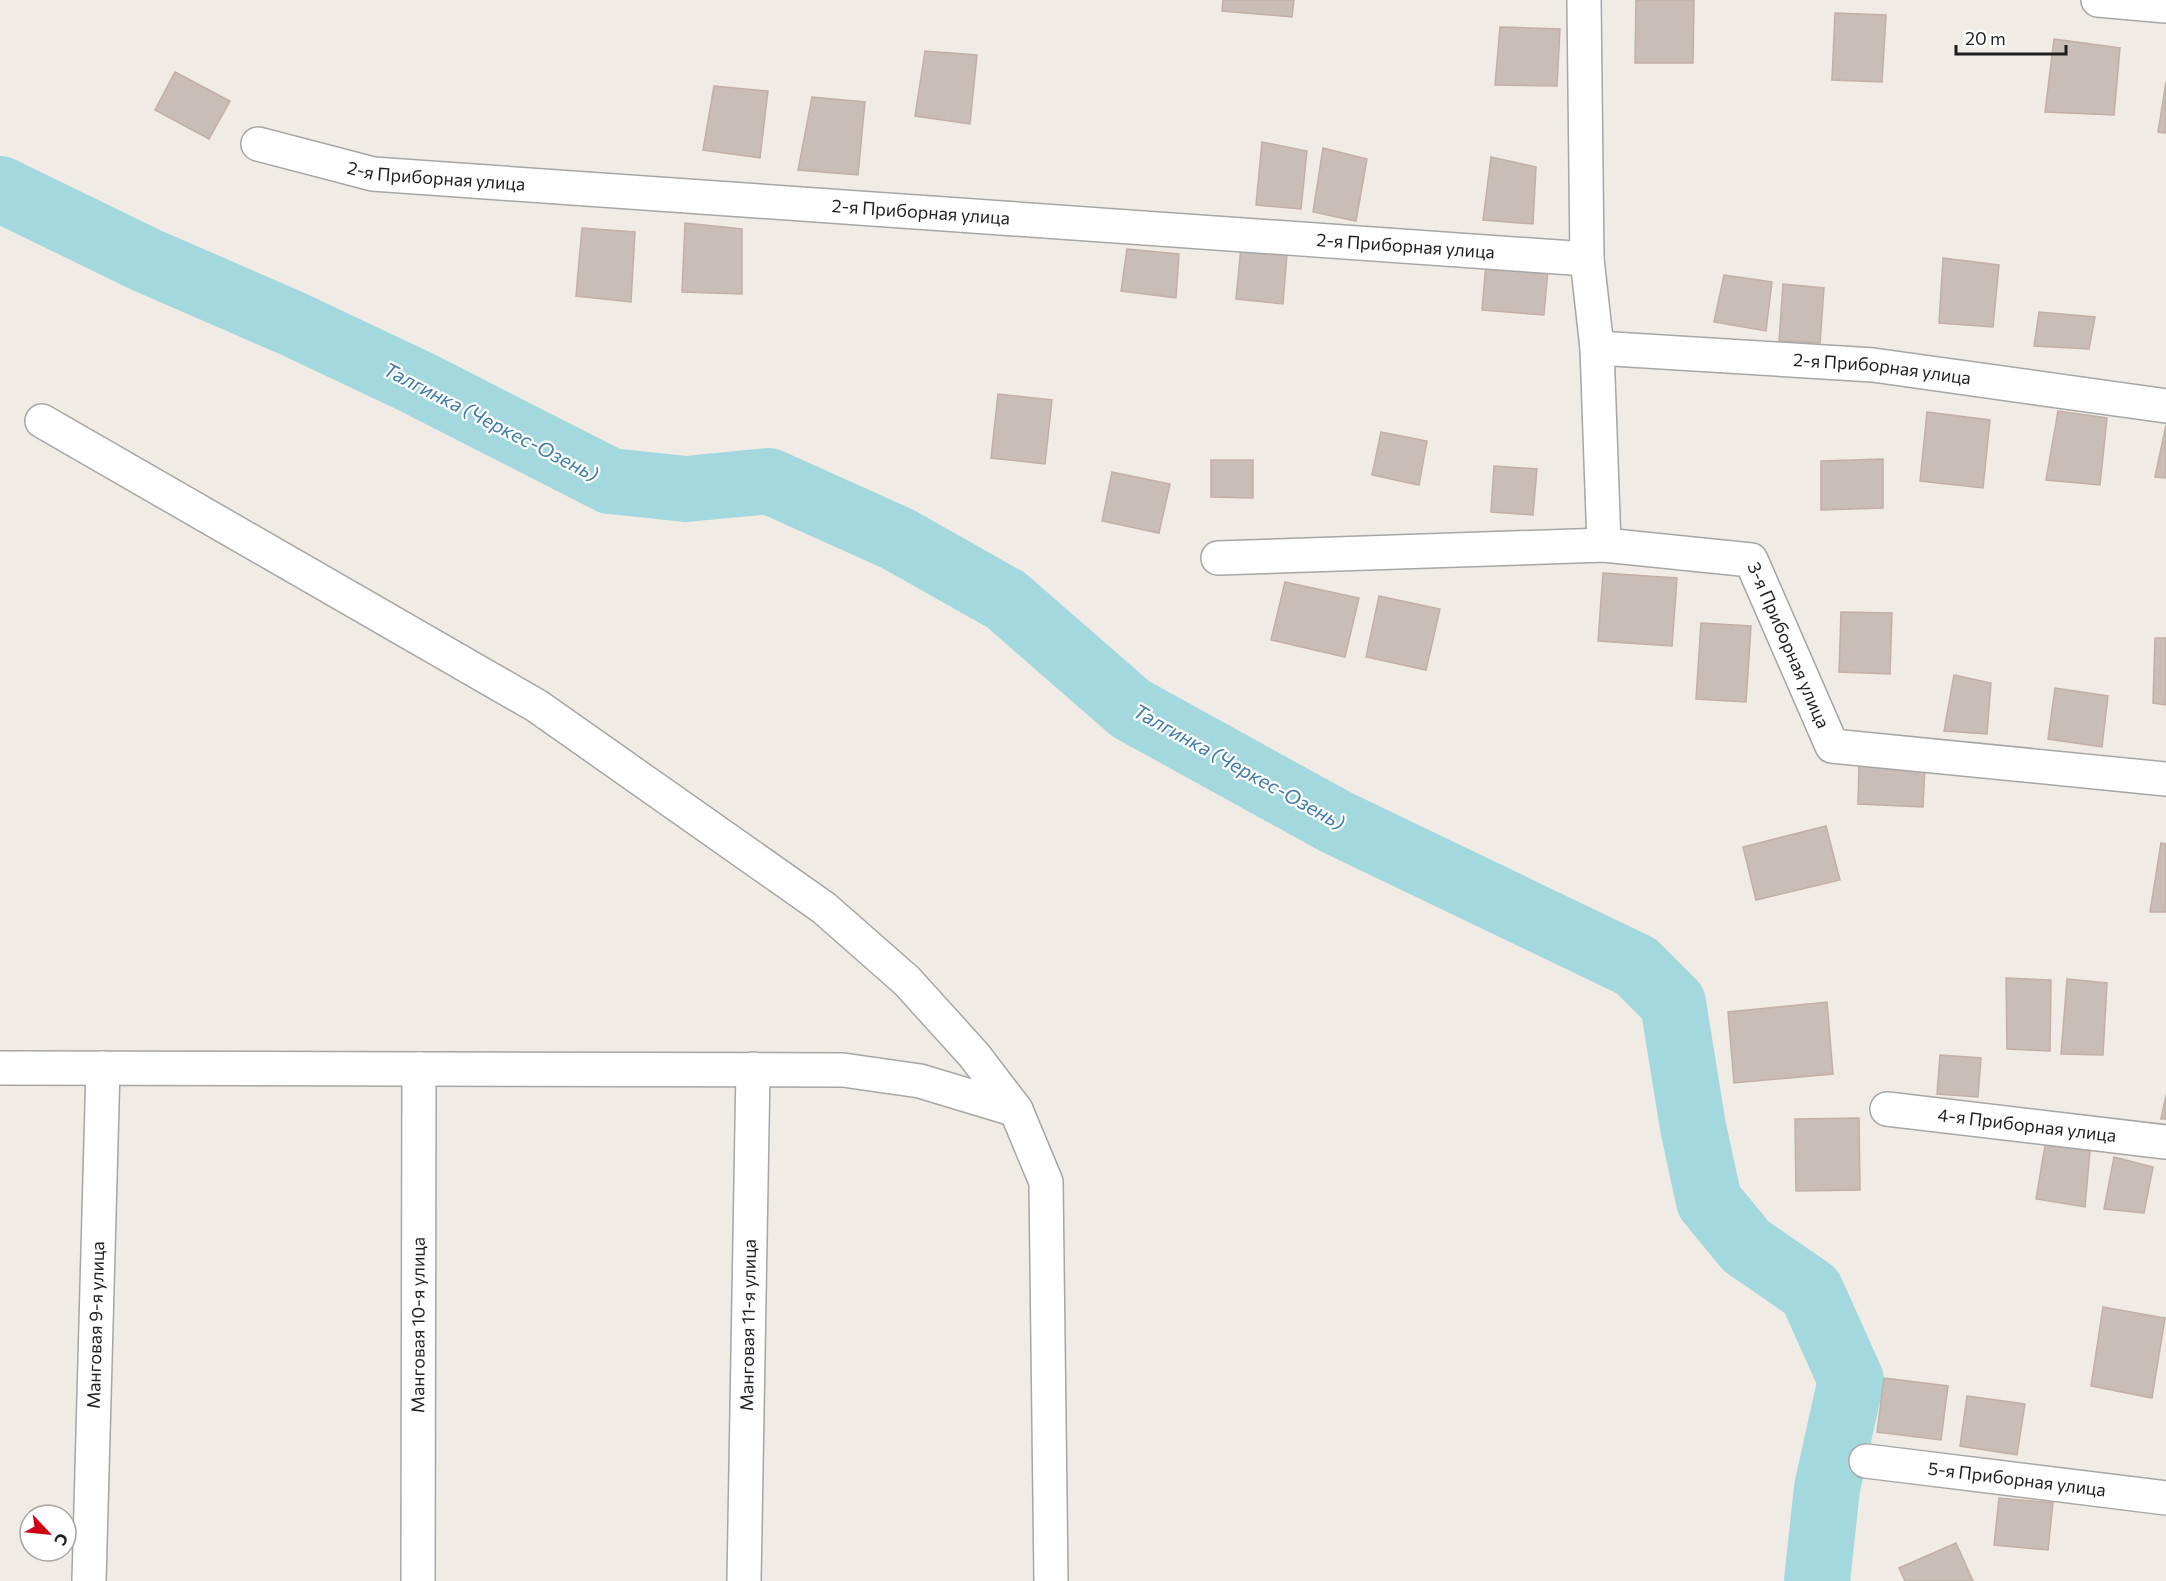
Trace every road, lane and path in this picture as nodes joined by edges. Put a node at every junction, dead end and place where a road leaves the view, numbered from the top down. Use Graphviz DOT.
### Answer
graph roads {
  1 [pos="1584,0"];
  2 [pos="2098,0"];
  3 [pos="2166,6"];
  4 [pos="258,144"];
  5 [pos="1587,259"];
  6 [pos="1597,348"];
  7 [pos="2166,406"];
  8 [pos="42,421"];
  9 [pos="1604,545"];
  10 [pos="1218,558"];
  11 [pos="2166,779"];
  12 [pos="0,1068"];
  13 [pos="103,1068"];
  14 [pos="419,1069"];
  15 [pos="753,1070"];
  16 [pos="1887,1109"];
  17 [pos="1016,1110"];
  18 [pos="2166,1142"];
  19 [pos="1866,1461"];
  20 [pos="2166,1498"];
  21 [pos="89,1581"];
  22 [pos="418,1581"];
  23 [pos="744,1581"];
  24 [pos="1051,1581"];
  1 -- 5 [label="street"];
  2 -- 3 [label="street"];
  4 -- 5 [label="street, 2-я Приборная улица"];
  5 -- 6 [label="street"];
  6 -- 7 [label="street, 2-я Приборная улица"];
  6 -- 9 [label="street"];
  8 -- 17 [label="street"];
  9 -- 10 [label="street, 3-я Приборная улица"];
  9 -- 11 [label="street, 3-я Приборная улица"];
  12 -- 13 [label="street"];
  13 -- 14 [label="street"];
  13 -- 21 [label="street, Манговая 9-я улица"];
  14 -- 15 [label="street"];
  14 -- 22 [label="street, Манговая 10-я улица"];
  15 -- 17 [label="street"];
  15 -- 23 [label="street, Манговая 11-я улица"];
  16 -- 18 [label="street, 4-я Приборная улица"];
  17 -- 24 [label="street"];
  19 -- 20 [label="street, 5-я Приборная улица"];
}
